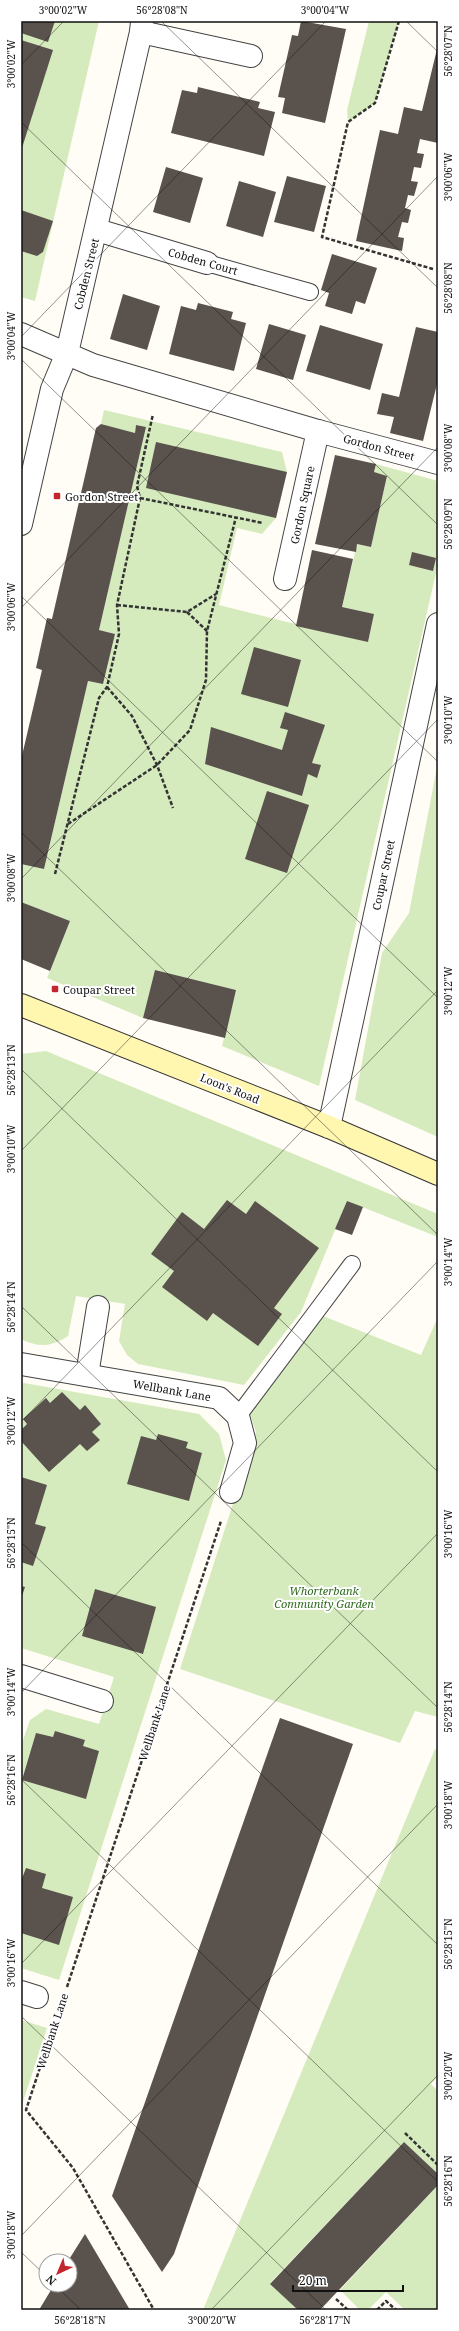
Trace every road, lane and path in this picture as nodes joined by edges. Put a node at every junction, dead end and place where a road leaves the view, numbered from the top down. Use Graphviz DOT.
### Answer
graph roads {
  1 [pos="398,21"];
  2 [pos="141,26"];
  3 [pos="250,56"];
  4 [pos="97,230"];
  5 [pos="208,263"];
  6 [pos="433,269"];
  7 [pos="310,292"];
  8 [pos="21,334"];
  9 [pos="67,353"];
  10 [pos="160,384"];
  11 [pos="318,431"];
  12 [pos="438,463"];
  13 [pos="140,498"];
  14 [pos="236,517"];
  15 [pos="263,523"];
  16 [pos="21,524"];
  17 [pos="285,579"];
  18 [pos="216,593"];
  19 [pos="117,605"];
  20 [pos="187,612"];
  21 [pos="438,624"];
  22 [pos="207,631"];
  23 [pos="107,687"];
  24 [pos="157,765"];
  25 [pos="173,808"];
  26 [pos="68,824"];
  27 [pos="55,874"];
  28 [pos="21,1005"];
  29 [pos="329,1127"];
  30 [pos="438,1174"];
  31 [pos="352,1264"];
  32 [pos="98,1307"];
  33 [pos="21,1364"];
  34 [pos="87,1376"];
  35 [pos="238,1416"];
  36 [pos="231,1492"];
  37 [pos="22,1678"];
  38 [pos="102,1701"];
  39 [pos="66,1990"];
  40 [pos="56,2020"];
  41 [pos="405,2133"];
  42 [pos="438,2165"];
  43 [pos="336,2298"];
  44 [pos="154,2310"];
  45 [pos="348,2310"];
  46 [pos="377,2310"];
  47 [pos="396,2310"];
  1 -- 6 [label="path"];
  2 -- 3 [label="street"];
  2 -- 4 [label="street, Cobden Street"];
  4 -- 5 [label="street, Cobden Court"];
  4 -- 9 [label="street, Cobden Street"];
  5 -- 7 [label="lane, Cobden Court"];
  8 -- 9 [label="street, Gordon Street"];
  9 -- 10 [label="street, Gordon Street"];
  9 -- 16 [label="street, Cobden Street"];
  10 -- 11 [label="street, Gordon Street"];
  10 -- 13 [label="path"];
  11 -- 12 [label="street, Gordon Street"];
  11 -- 17 [label="street, Gordon Square"];
  13 -- 14 [label="path"];
  13 -- 19 [label="path"];
  14 -- 15 [label="path"];
  14 -- 18 [label="path"];
  18 -- 20 [label="path"];
  18 -- 22 [label="path"];
  19 -- 20 [label="path"];
  19 -- 23 [label="path"];
  20 -- 22 [label="path"];
  21 -- 29 [label="street, Coupar Street"];
  22 -- 24 [label="path"];
  23 -- 24 [label="path"];
  23 -- 26 [label="path"];
  24 -- 25 [label="path"];
  24 -- 26 [label="path"];
  26 -- 27 [label="path"];
  28 -- 29 [label="street, Loon's Road"];
  29 -- 30 [label="street, Loon's Road"];
  31 -- 35 [label="lane"];
  32 -- 34 [label="street"];
  33 -- 34 [label="street, Wellbank Lane"];
  34 -- 35 [label="street, Wellbank Lane"];
  35 -- 36 [label="street"];
  36 -- 39 [label="path, Wellbank Lane"];
  37 -- 38 [label="street"];
  40 -- 44 [label="path, Wellbank Lane"];
  41 -- 42 [label="path"];
  43 -- 45 [label="path"];
  46 -- 47 [label="path"];
}
